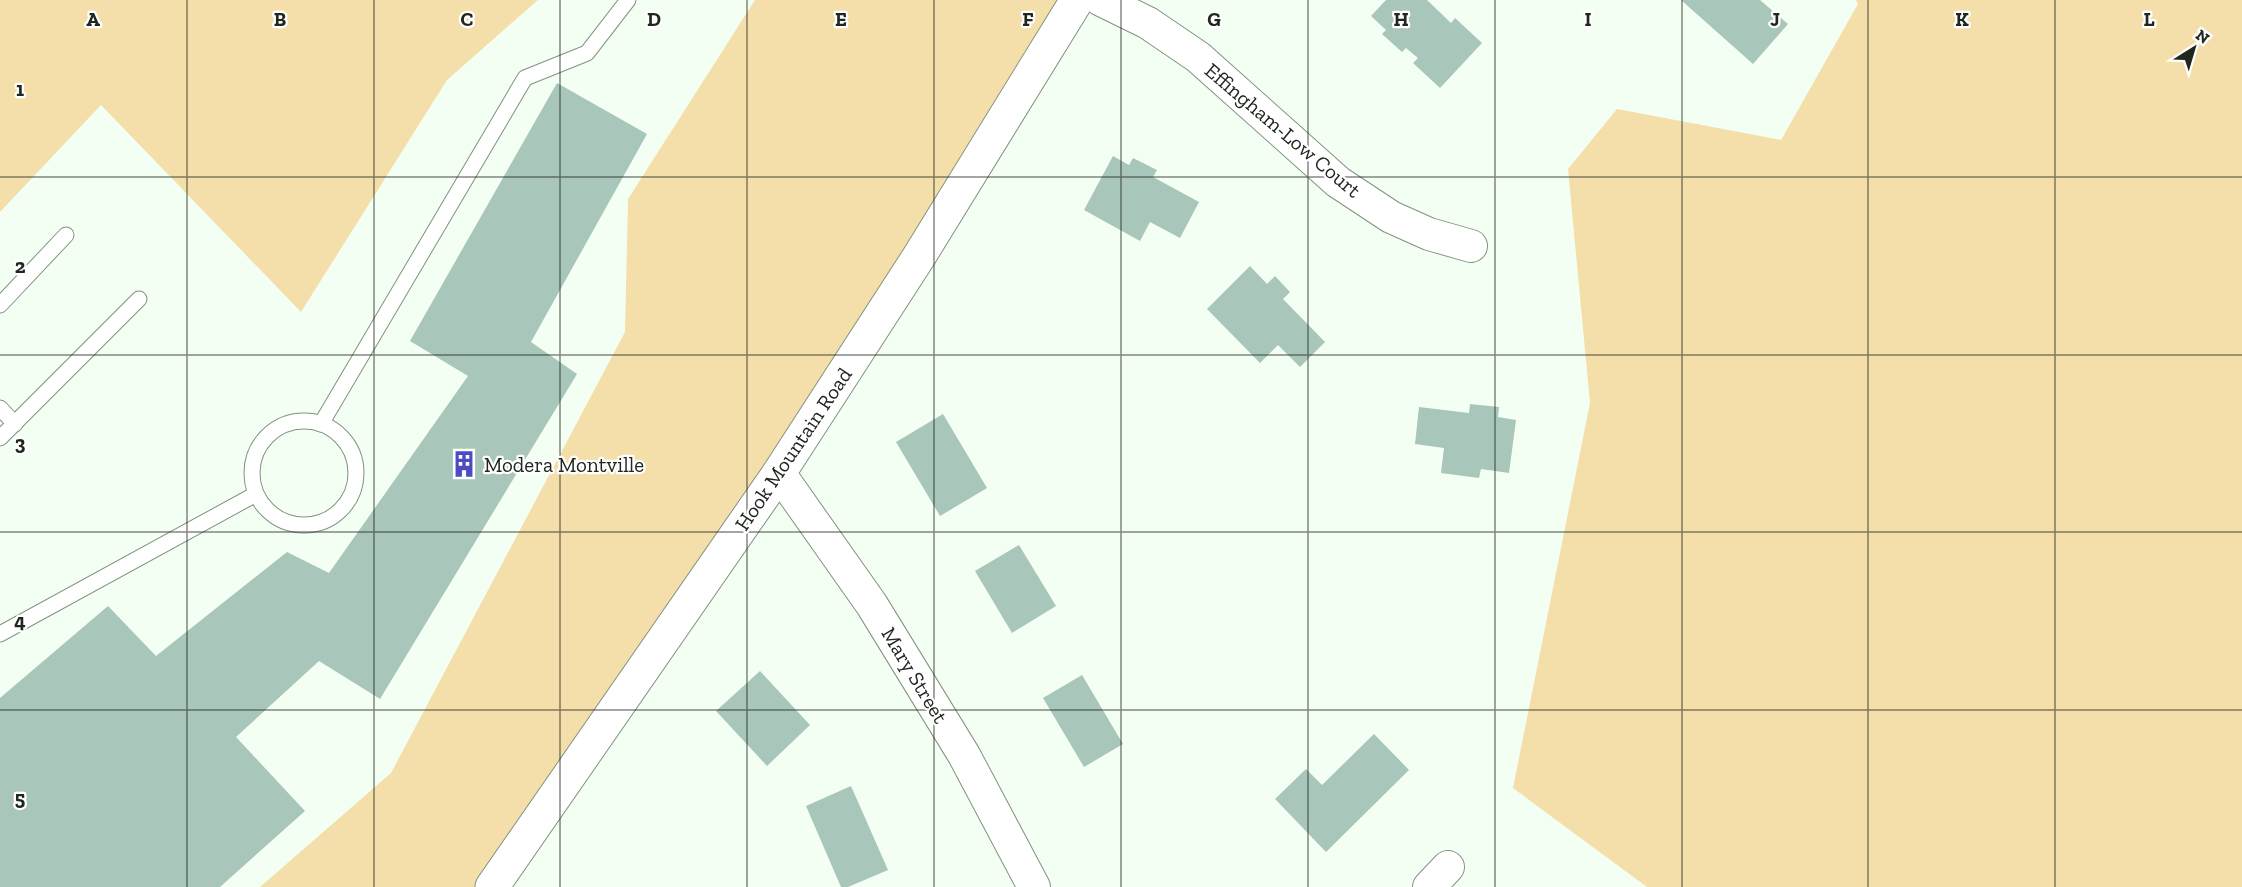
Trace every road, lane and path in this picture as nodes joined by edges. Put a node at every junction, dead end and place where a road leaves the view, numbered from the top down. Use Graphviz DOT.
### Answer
graph roads {
  1 [pos="628,0"];
  2 [pos="1077,0"];
  3 [pos="1101,0"];
  4 [pos="66,236"];
  5 [pos="1471,246"];
  6 [pos="139,299"];
  7 [pos="0,305"];
  8 [pos="0,408"];
  9 [pos="15,424"];
  10 [pos="321,424"];
  11 [pos="0,438"];
  12 [pos="779,473"];
  13 [pos="256,494"];
  14 [pos="0,634"];
  15 [pos="492,887"];
  16 [pos="1034,887"];
  1 -- 10 [label="lane"];
  2 -- 12 [label="street, Hook Mountain Road"];
  3 -- 5 [label="street, Effingham-Low Court"];
  4 -- 7 [label="lane"];
  6 -- 9 [label="lane"];
  8 -- 9 [label="lane"];
  9 -- 11 [label="lane"];
  10 -- 13 [label="lane"];
  10 -- 13 [label="lane"];
  12 -- 15 [label="street, Hook Mountain Road"];
  12 -- 16 [label="street, Mary Street"];
  13 -- 14 [label="lane"];
}
